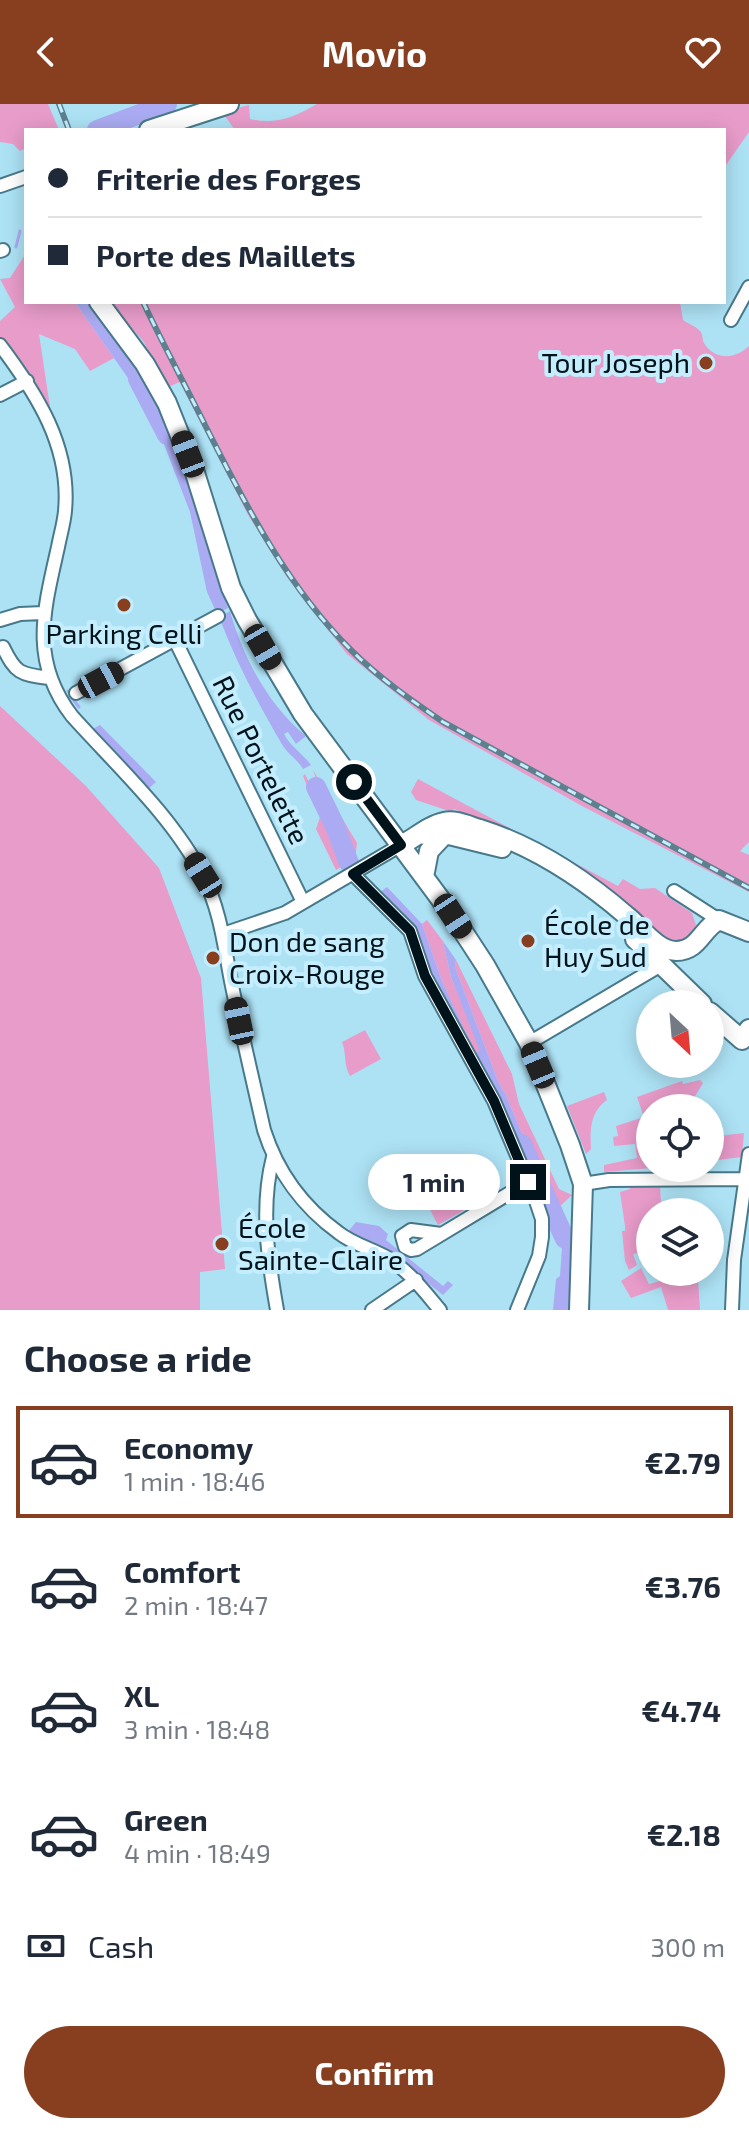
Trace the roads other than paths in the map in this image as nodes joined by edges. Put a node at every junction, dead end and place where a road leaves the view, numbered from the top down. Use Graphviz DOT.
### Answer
graph roads {
  1 [pos="229,104"];
  2 [pos="155,128"];
  3 [pos="24,178"];
  4 [pos="0,186"];
  5 [pos="749,287"];
  6 [pos="100,304"];
  7 [pos="731,320"];
  8 [pos="0,345"];
  9 [pos="27,381"];
  10 [pos="0,395"];
  11 [pos="43,613"];
  12 [pos="218,616"];
  13 [pos="0,620"];
  14 [pos="175,640"];
  15 [pos="3,647"];
  16 [pos="49,678"];
  17 [pos="76,693"];
  18 [pos="445,834"];
  19 [pos="418,836"];
  20 [pos="401,845"];
  21 [pos="353,874"];
  22 [pos="424,877"];
  23 [pos="674,891"];
  24 [pos="303,902"];
  25 [pos="719,920"];
  26 [pos="749,932"];
  27 [pos="223,934"];
  28 [pos="661,965"];
  29 [pos="687,990"];
  30 [pos="724,1023"];
  31 [pos="747,1041"];
  32 [pos="529,1043"];
  33 [pos="749,1154"];
  34 [pos="273,1157"];
  35 [pos="745,1179"];
  36 [pos="528,1182"];
  37 [pos="583,1184"];
  38 [pos="441,1234"];
  39 [pos="416,1280"];
  40 [pos="581,1307"];
  41 [pos="277,1310"];
  42 [pos="372,1310"];
  43 [pos="440,1310"];
  44 [pos="517,1310"];
  45 [pos="732,1310"];
  1 -- 2 [label="main road"];
  3 -- 4 [label="street"];
  5 -- 7 [label="street"];
  6 -- 20 [label="main road"];
  8 -- 9 [label="street"];
  9 -- 10 [label="street"];
  9 -- 11 [label="street"];
  11 -- 13 [label="street"];
  11 -- 16 [label="street"];
  12 -- 14 [label="street"];
  14 -- 17 [label="street"];
  14 -- 24 [label="street, Rue Portelette"];
  15 -- 16 [label="street"];
  16 -- 27 [label="street"];
  18 -- 19 [label="main road"];
  18 -- 22 [label="main road"];
  18 -- 28 [label="main road"];
  19 -- 20 [label="main road"];
  19 -- 25 [label="main road"];
  20 -- 21 [label="street"];
  20 -- 22 [label="main road"];
  21 -- 24 [label="street"];
  21 -- 36 [label="street"];
  22 -- 32 [label="main road"];
  23 -- 25 [label="street"];
  24 -- 27 [label="street"];
  25 -- 26 [label="main road"];
  27 -- 34 [label="street"];
  28 -- 29 [label="main road"];
  28 -- 32 [label="street"];
  30 -- 31 [label="main road"];
  32 -- 37 [label="main road"];
  33 -- 35 [label="street"];
  34 -- 39 [label="street"];
  34 -- 41 [label="street"];
  35 -- 37 [label="street"];
  35 -- 45 [label="street"];
  36 -- 38 [label="street"];
  36 -- 44 [label="street"];
  37 -- 40 [label="main road"];
  39 -- 42 [label="street"];
  39 -- 43 [label="street"];
}
